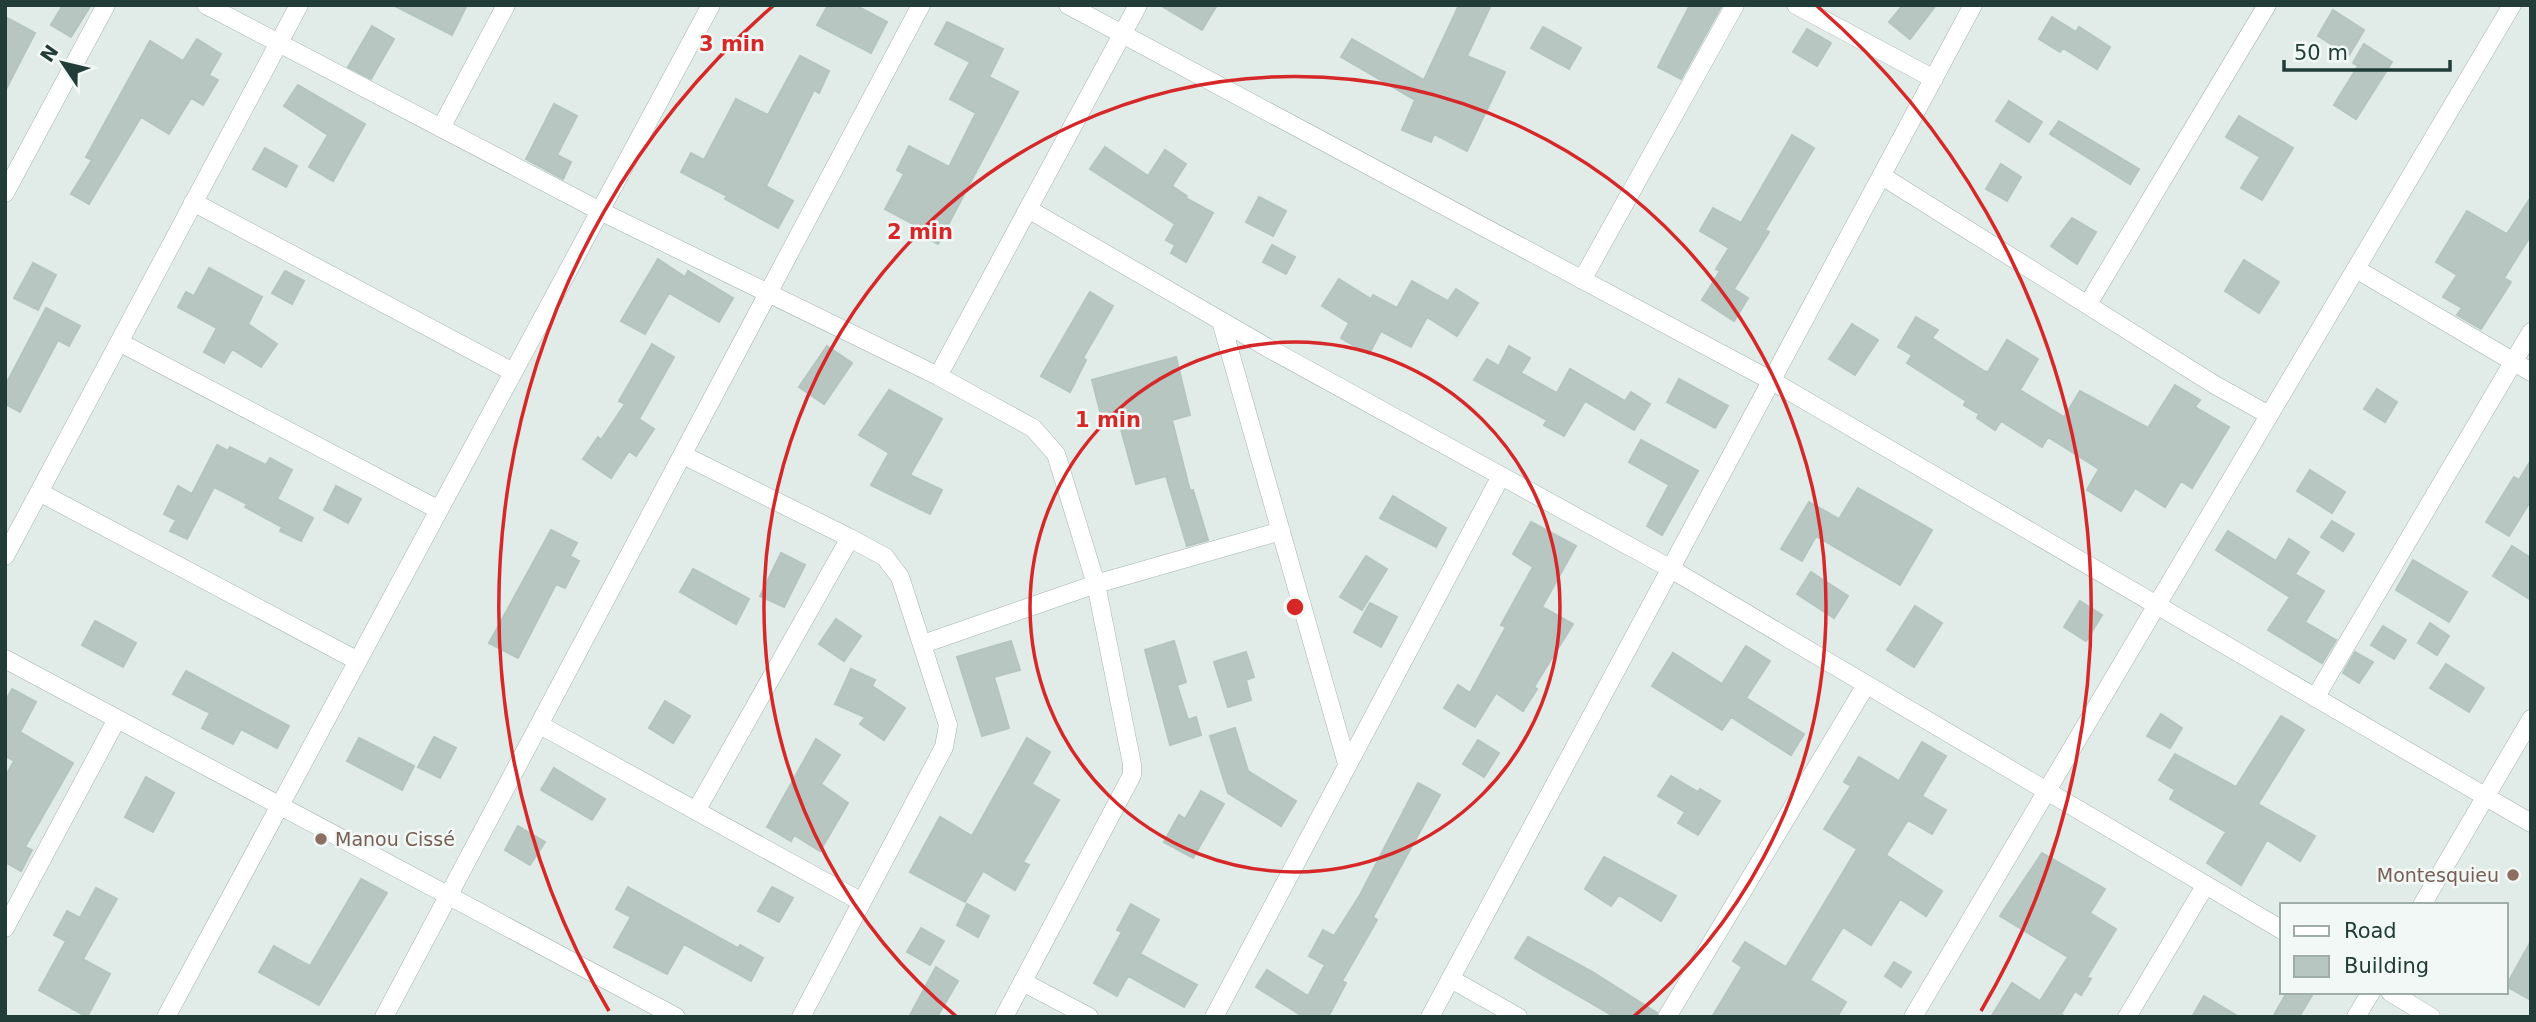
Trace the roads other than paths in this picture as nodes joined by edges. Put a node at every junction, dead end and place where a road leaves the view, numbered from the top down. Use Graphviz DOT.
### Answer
graph roads {
  1 [pos="106,5"];
  2 [pos="206,5"];
  3 [pos="299,5"];
  4 [pos="506,5"];
  5 [pos="711,5"];
  6 [pos="921,5"];
  7 [pos="1068,5"];
  8 [pos="1139,5"];
  9 [pos="1735,5"];
  10 [pos="1796,5"];
  11 [pos="1973,5"];
  12 [pos="2267,5"];
  13 [pos="2512,5"];
  14 [pos="1123,34"];
  15 [pos="279,43"];
  16 [pos="1934,79"];
  17 [pos="441,128"];
  18 [pos="1882,176"];
  19 [pos="5,193"];
  20 [pos="193,202"];
  21 [pos="1028,209"];
  22 [pos="600,211"];
  23 [pos="2356,269"];
  24 [pos="1582,280"];
  25 [pos="768,293"];
  26 [pos="2088,304"];
  27 [pos="1221,321"];
  28 [pos="2531,332"];
  29 [pos="119,342"];
  30 [pos="2514,362"];
  31 [pos="513,372"];
  32 [pos="2531,372"];
  33 [pos="938,376"];
  34 [pos="1772,381"];
  35 [pos="2269,415"];
  36 [pos="682,455"];
  37 [pos="1501,476"];
  38 [pos="39,492"];
  39 [pos="439,510"];
  40 [pos="1281,531"];
  41 [pos="850,538"];
  42 [pos="5,555"];
  43 [pos="1671,569"];
  44 [pos="1096,584"];
  45 [pos="2157,606"];
  46 [pos="923,644"];
  47 [pos="5,659"];
  48 [pos="358,661"];
  49 [pos="1866,685"];
  50 [pos="2315,698"];
  51 [pos="117,719"];
  52 [pos="2531,719"];
  53 [pos="540,724"];
  54 [pos="1347,764"];
  55 [pos="2047,792"];
  56 [pos="2486,797"];
  57 [pos="280,806"];
  58 [pos="696,811"];
  59 [pos="2531,823"];
  60 [pos="2205,886"];
  61 [pos="449,895"];
  62 [pos="860,901"];
  63 [pos="2423,903"];
  64 [pos="5,928"];
  65 [pos="2280,929"];
  66 [pos="1451,979"];
  67 [pos="1023,982"];
  68 [pos="2370,994"];
  69 [pos="2393,994"];
  70 [pos="166,1017"];
  71 [pos="384,1017"];
  72 [pos="676,1017"];
  73 [pos="801,1017"];
  74 [pos="1004,1017"];
  75 [pos="1090,1017"];
  76 [pos="1214,1017"];
  77 [pos="1430,1017"];
  78 [pos="1518,1017"];
  79 [pos="1667,1017"];
  80 [pos="1913,1017"];
  81 [pos="2127,1017"];
  82 [pos="2356,1017"];
  83 [pos="2431,1017"];
  1 -- 19 [label="street"];
  2 -- 15 [label="street"];
  3 -- 15 [label="street"];
  4 -- 17 [label="street"];
  5 -- 22 [label="street"];
  6 -- 25 [label="street"];
  7 -- 14 [label="street"];
  8 -- 14 [label="street"];
  9 -- 24 [label="street"];
  10 -- 16 [label="street"];
  11 -- 16 [label="street"];
  12 -- 26 [label="street"];
  13 -- 23 [label="street"];
  14 -- 21 [label="street"];
  14 -- 24 [label="street"];
  15 -- 17 [label="street"];
  15 -- 20 [label="street"];
  16 -- 18 [label="street"];
  17 -- 22 [label="street"];
  18 -- 26 [label="street"];
  18 -- 34 [label="street"];
  20 -- 29 [label="street"];
  20 -- 31 [label="street"];
  21 -- 27 [label="street"];
  21 -- 33 [label="street"];
  22 -- 25 [label="street"];
  22 -- 31 [label="street"];
  23 -- 30 [label="street"];
  23 -- 35 [label="street"];
  24 -- 34 [label="street"];
  25 -- 33 [label="street"];
  25 -- 36 [label="street"];
  26 -- 35 [label="street"];
  27 -- 37 [label="street"];
  27 -- 40 [label="street"];
  28 -- 30 [label="street"];
  29 -- 38 [label="street"];
  29 -- 39 [label="street"];
  30 -- 32 [label="street"];
  30 -- 50 [label="street"];
  31 -- 39 [label="street"];
  33 -- 44 [label="street"];
  34 -- 43 [label="street"];
  34 -- 45 [label="street"];
  35 -- 45 [label="street"];
  36 -- 41 [label="street"];
  36 -- 53 [label="street"];
  37 -- 43 [label="street"];
  37 -- 54 [label="street"];
  38 -- 42 [label="street"];
  38 -- 48 [label="street"];
  39 -- 48 [label="street"];
  40 -- 44 [label="street"];
  40 -- 54 [label="street"];
  41 -- 46 [label="street"];
  41 -- 58 [label="street"];
  43 -- 49 [label="street"];
  43 -- 66 [label="street"];
  44 -- 46 [label="street"];
  44 -- 67 [label="street"];
  45 -- 50 [label="street"];
  45 -- 55 [label="street"];
  46 -- 62 [label="street"];
  47 -- 51 [label="street"];
  48 -- 57 [label="street"];
  49 -- 55 [label="street"];
  49 -- 79 [label="street"];
  50 -- 56 [label="street"];
  51 -- 57 [label="street"];
  51 -- 64 [label="street"];
  52 -- 56 [label="street"];
  53 -- 58 [label="street"];
  53 -- 61 [label="street"];
  54 -- 76 [label="street"];
  55 -- 60 [label="street"];
  55 -- 80 [label="street"];
  56 -- 59 [label="street"];
  56 -- 63 [label="street"];
  57 -- 61 [label="street"];
  57 -- 70 [label="street"];
  58 -- 62 [label="street"];
  60 -- 65 [label="street"];
  60 -- 81 [label="street"];
  61 -- 71 [label="street"];
  61 -- 72 [label="street"];
  62 -- 73 [label="street"];
  66 -- 77 [label="street"];
  66 -- 78 [label="street"];
  67 -- 74 [label="street"];
  67 -- 75 [label="street"];
  68 -- 82 [label="street"];
  69 -- 83 [label="street"];
}
